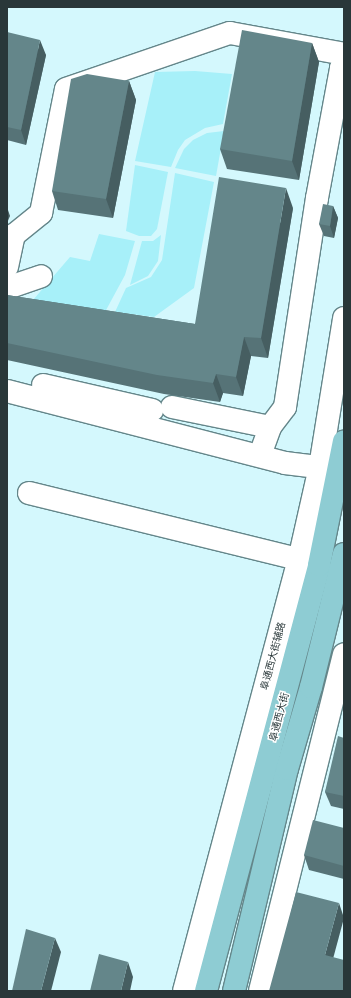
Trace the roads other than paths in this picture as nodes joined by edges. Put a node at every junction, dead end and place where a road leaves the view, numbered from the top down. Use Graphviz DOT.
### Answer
graph roads {
  1 [pos="344,54"];
  2 [pos="344,65"];
  3 [pos="7,267"];
  4 [pos="41,276"];
  5 [pos="7,288"];
  6 [pos="344,318"];
  7 [pos="7,377"];
  8 [pos="7,391"];
  9 [pos="270,427"];
  10 [pos="344,441"];
  11 [pos="260,455"];
  12 [pos="320,468"];
  13 [pos="29,493"];
  14 [pos="309,562"];
  15 [pos="342,562"];
  16 [pos="344,654"];
  17 [pos="311,687"];
  18 [pos="339,693"];
  19 [pos="184,991"];
  20 [pos="206,991"];
  21 [pos="234,991"];
  22 [pos="260,991"];
  1 -- 3 [label="street"];
  2 -- 9 [label="street"];
  4 -- 5 [label="street"];
  6 -- 12 [label="street, 阜通西大街辅路"];
  7 -- 9 [label="street"];
  8 -- 11 [label="street"];
  9 -- 11 [label="street"];
  10 -- 14 [label="main road, 阜通西大街"];
  11 -- 12 [label="street"];
  12 -- 14 [label="street, 阜通西大街辅路"];
  13 -- 14 [label="street"];
  14 -- 15 [label="street"];
  14 -- 19 [label="street, 阜通西大街辅路"];
  14 -- 20 [label="main road, 阜通西大街"];
  15 -- 17 [label="main road"];
  16 -- 18 [label="street"];
  17 -- 18 [label="street"];
  17 -- 21 [label="main road"];
  18 -- 22 [label="street"];
}
